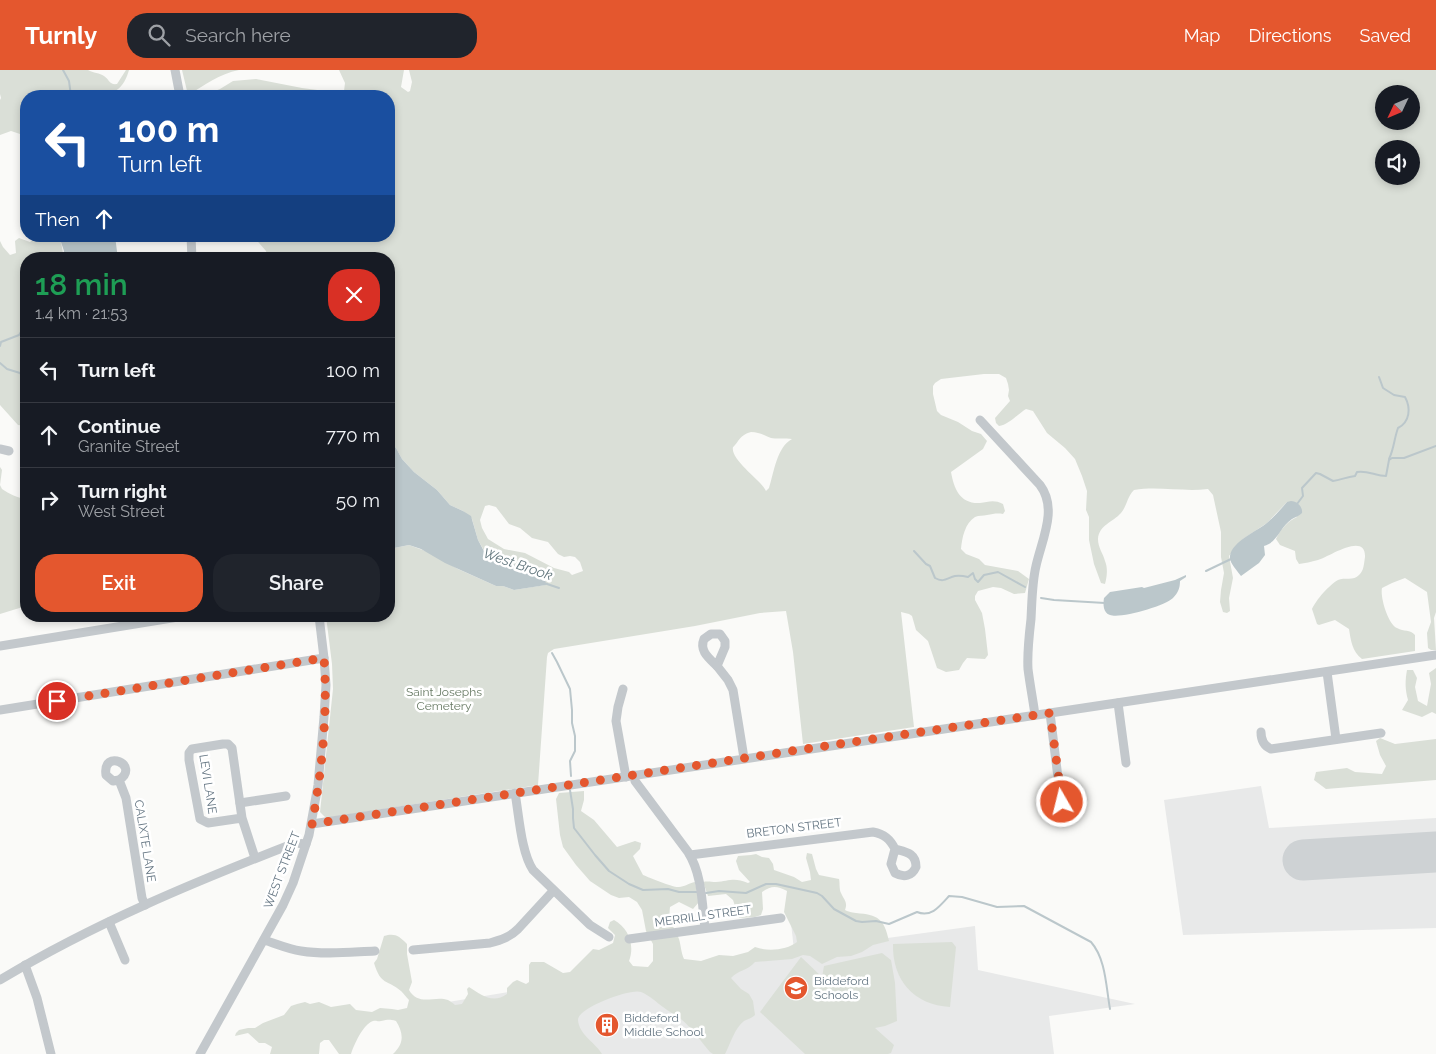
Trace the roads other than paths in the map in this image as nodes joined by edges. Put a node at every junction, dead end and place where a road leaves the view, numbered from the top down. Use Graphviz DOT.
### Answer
graph roads {
  1 [pos="175,70"];
  2 [pos="179,90"];
  3 [pos="980,420"];
  4 [pos="147,622"];
  5 [pos="320,622"];
  6 [pos="0,646"];
  7 [pos="1436,655"];
  8 [pos="324,658"];
  9 [pos="716,666"];
  10 [pos="1327,672"];
  11 [pos="623,689"];
  12 [pos="1118,703"];
  13 [pos="0,710"];
  14 [pos="1050,713"];
  15 [pos="1035,715"];
  16 [pos="1261,732"];
  17 [pos="1381,733"];
  18 [pos="1336,740"];
  19 [pos="744,758"];
  20 [pos="1126,763"];
  21 [pos="630,776"];
  22 [pos="120,780"];
  23 [pos="515,793"];
  24 [pos="286,796"];
  25 [pos="1062,802"];
  26 [pos="240,803"];
  27 [pos="242,818"];
  28 [pos="312,824"];
  29 [pos="306,844"];
  30 [pos="895,849"];
  31 [pos="690,856"];
  32 [pos="255,858"];
  33 [pos="553,890"];
  34 [pos="144,905"];
  35 [pos="781,918"];
  36 [pos="109,922"];
  37 [pos="705,928"];
  38 [pos="609,937"];
  39 [pos="629,939"];
  40 [pos="264,940"];
  41 [pos="413,950"];
  42 [pos="375,951"];
  43 [pos="125,960"];
  44 [pos="25,965"];
  45 [pos="0,980"];
  46 [pos="51,1054"];
  47 [pos="200,1054"];
  1 -- 2 [label="street"];
  3 -- 15 [label="street"];
  4 -- 6 [label="street"];
  5 -- 8 [label="street, WEST STREET"];
  7 -- 10 [label="street"];
  8 -- 13 [label="street"];
  8 -- 28 [label="street, WEST STREET"];
  9 -- 19 [label="street"];
  10 -- 12 [label="street"];
  10 -- 18 [label="street"];
  11 -- 21 [label="street"];
  12 -- 14 [label="street"];
  12 -- 20 [label="street"];
  14 -- 15 [label="street"];
  14 -- 25 [label="street"];
  15 -- 19 [label="street"];
  16 -- 18 [label="street"];
  17 -- 18 [label="street"];
  19 -- 21 [label="street"];
  21 -- 23 [label="street"];
  21 -- 31 [label="street"];
  22 -- 34 [label="street, CALIXTE LANE"];
  23 -- 28 [label="street"];
  23 -- 33 [label="street"];
  24 -- 26 [label="street"];
  26 -- 27 [label="street"];
  26 -- 27 [label="street, LEVI LANE"];
  27 -- 32 [label="street"];
  28 -- 29 [label="street, WEST STREET"];
  29 -- 32 [label="street"];
  29 -- 40 [label="street, WEST STREET"];
  30 -- 31 [label="street, BRETON STREET"];
  31 -- 37 [label="street"];
  32 -- 34 [label="street"];
  33 -- 38 [label="street"];
  33 -- 41 [label="street"];
  34 -- 36 [label="street"];
  35 -- 37 [label="street, MERRILL STREET"];
  36 -- 43 [label="street"];
  36 -- 44 [label="street"];
  37 -- 39 [label="street, MERRILL STREET"];
  40 -- 42 [label="street"];
  40 -- 47 [label="street, WEST STREET"];
  44 -- 45 [label="street"];
  44 -- 46 [label="street"];
}
